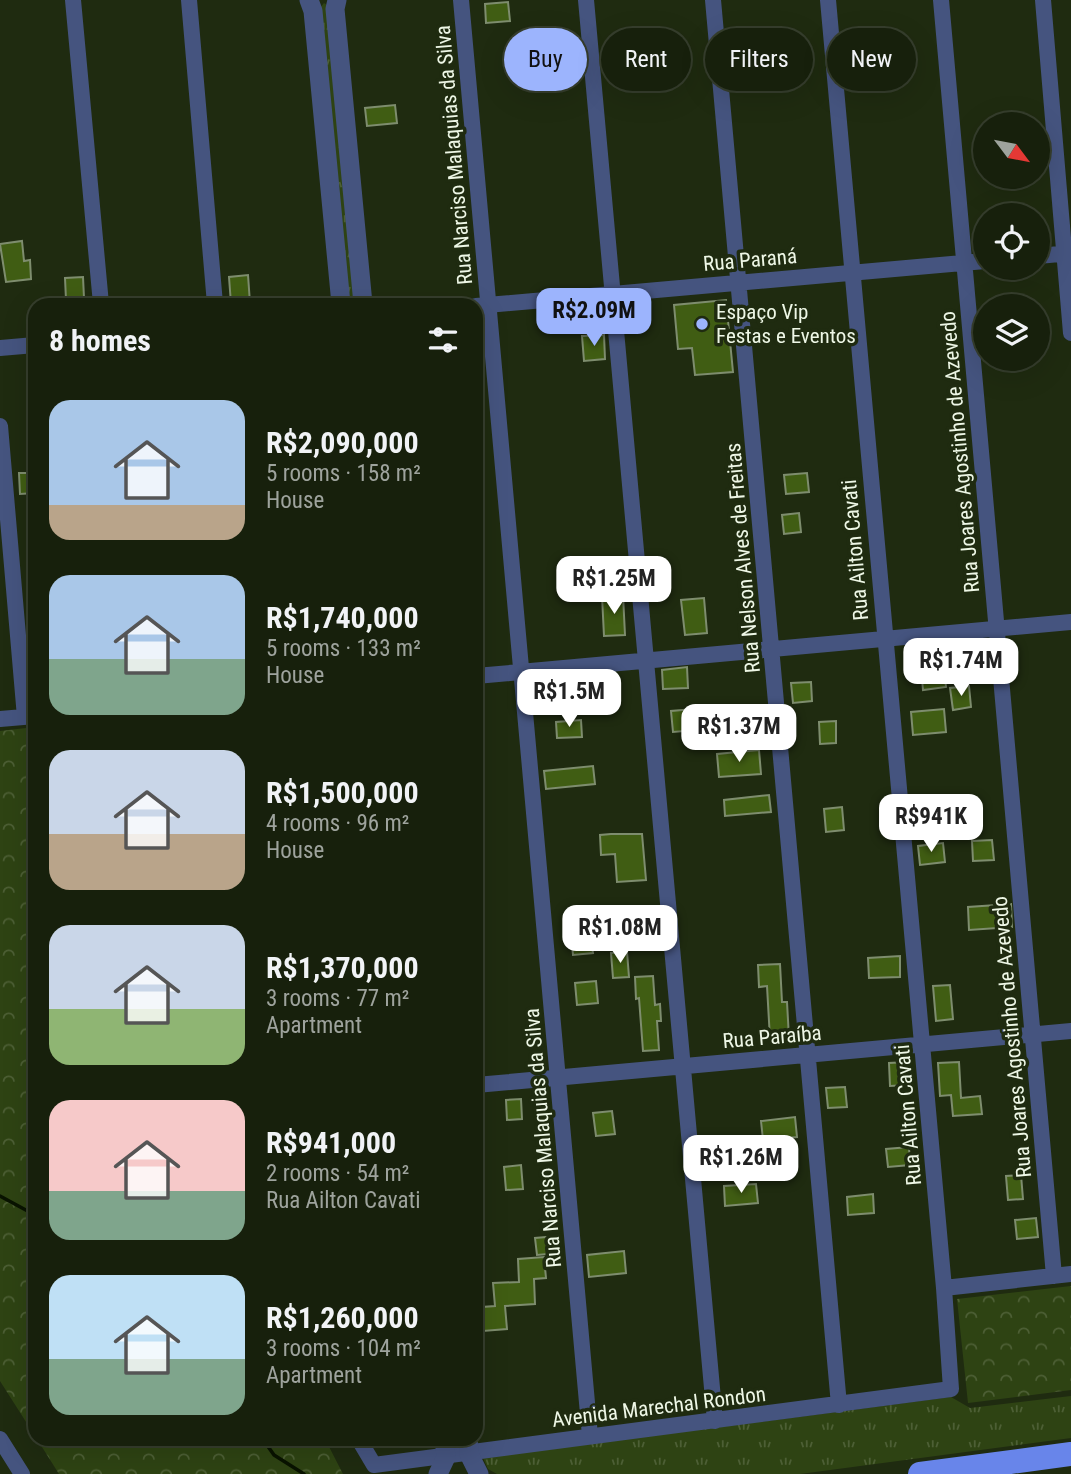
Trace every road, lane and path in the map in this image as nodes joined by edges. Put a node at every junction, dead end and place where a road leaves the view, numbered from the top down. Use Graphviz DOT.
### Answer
graph roads {
  1 [pos="73,0"];
  2 [pos="189,0"];
  3 [pos="313,0"];
  4 [pos="337,0"];
  5 [pos="461,0"];
  6 [pos="586,0"];
  7 [pos="713,0"];
  8 [pos="828,0"];
  9 [pos="941,0"];
  10 [pos="1042,0"];
  11 [pos="1068,253"];
  12 [pos="1050,255"];
  13 [pos="964,262"];
  14 [pos="973,262"];
  15 [pos="851,273"];
  16 [pos="738,283"];
  17 [pos="613,294"];
  18 [pos="100,298"];
  19 [pos="214,298"];
  20 [pos="340,298"];
  21 [pos="362,298"];
  22 [pos="482,298"];
  23 [pos="483,305"];
  24 [pos="483,314"];
  25 [pos="1071,333"];
  26 [pos="28,346"];
  27 [pos="0,348"];
  28 [pos="0,426"];
  29 [pos="1071,622"];
  30 [pos="997,629"];
  31 [pos="885,640"];
  32 [pos="773,650"];
  33 [pos="645,660"];
  34 [pos="521,672"];
  35 [pos="483,675"];
  36 [pos="28,697"];
  37 [pos="28,716"];
  38 [pos="0,719"];
  39 [pos="1071,1031"];
  40 [pos="1033,1034"];
  41 [pos="922,1044"];
  42 [pos="808,1055"];
  43 [pos="683,1066"];
  44 [pos="558,1077"];
  45 [pos="483,1084"];
  46 [pos="1071,1274"];
  47 [pos="1054,1276"];
  48 [pos="944,1288"];
  49 [pos="951,1390"];
  50 [pos="839,1405"];
  51 [pos="715,1421"];
  52 [pos="590,1436"];
  53 [pos="0,1439"];
  54 [pos="483,1445"];
  55 [pos="363,1446"];
  56 [pos="468,1446"];
  57 [pos="1071,1454"];
  58 [pos="443,1456"];
  59 [pos="22,1474"];
  60 [pos="479,1474"];
  61 [pos="920,1474"];
  1 -- 18 [label="street"];
  2 -- 19 [label="street"];
  3 -- 20 [label="street"];
  4 -- 21 [label="street"];
  5 -- 22 [label="street, Rua Narciso Malaquias da Silva"];
  6 -- 17 [label="street"];
  7 -- 16 [label="street, Rua Nelson Alves de Freitas"];
  8 -- 15 [label="street, Rua Ailton Cavati"];
  9 -- 13 [label="street, Rua Joares Agostinho de Azevedo"];
  10 -- 11 [label="street"];
  11 -- 12 [label="street"];
  11 -- 25 [label="street"];
  13 -- 14 [label="street, Rua Paraná"];
  13 -- 15 [label="street, Rua Paraná"];
  13 -- 30 [label="street, Rua Joares Agostinho de Azevedo"];
  15 -- 16 [label="street, Rua Paraná"];
  15 -- 31 [label="street, Rua Ailton Cavati"];
  16 -- 17 [label="street, Rua Paraná"];
  16 -- 32 [label="street, Rua Nelson Alves de Freitas"];
  17 -- 23 [label="street, Rua Paraná"];
  17 -- 33 [label="street"];
  24 -- 34 [label="street, Rua Narciso Malaquias da Silva"];
  26 -- 27 [label="street"];
  28 -- 36 [label="street"];
  29 -- 30 [label="street"];
  30 -- 31 [label="street"];
  30 -- 40 [label="street, Rua Joares Agostinho de Azevedo"];
  31 -- 32 [label="street"];
  31 -- 41 [label="street, Rua Ailton Cavati"];
  32 -- 33 [label="street"];
  32 -- 42 [label="street, Rua Nelson Alves de Freitas"];
  33 -- 34 [label="street"];
  33 -- 43 [label="street"];
  34 -- 35 [label="street"];
  34 -- 44 [label="street, Rua Narciso Malaquias da Silva"];
  37 -- 38 [label="street"];
  39 -- 40 [label="street, Rua Paraíba"];
  40 -- 41 [label="street, Rua Paraíba"];
  40 -- 47 [label="street, Rua Joares Agostinho de Azevedo"];
  41 -- 42 [label="street, Rua Paraíba"];
  41 -- 48 [label="street, Rua Ailton Cavati"];
  42 -- 43 [label="street, Rua Paraíba"];
  42 -- 50 [label="street, Rua Nelson Alves de Freitas"];
  43 -- 44 [label="street, Rua Paraíba"];
  43 -- 51 [label="street"];
  44 -- 45 [label="street, Rua Paraíba"];
  44 -- 52 [label="street, Rua Narciso Malaquias da Silva"];
  46 -- 47 [label="street"];
  47 -- 48 [label="street"];
  48 -- 49 [label="street, Rua Ailton Cavati"];
  49 -- 50 [label="street, Avenida Marechal Rondon"];
  50 -- 51 [label="street, Avenida Marechal Rondon"];
  51 -- 52 [label="street, Avenida Marechal Rondon"];
  52 -- 54 [label="street, Avenida Marechal Rondon"];
  53 -- 59 [label="street"];
  55 -- 58 [label="street, Avenida Marechal Rondon"];
  56 -- 58 [label="street, Avenida Marechal Rondon"];
  56 -- 60 [label="street"];
  57 -- 61 [label="highway"];
}
